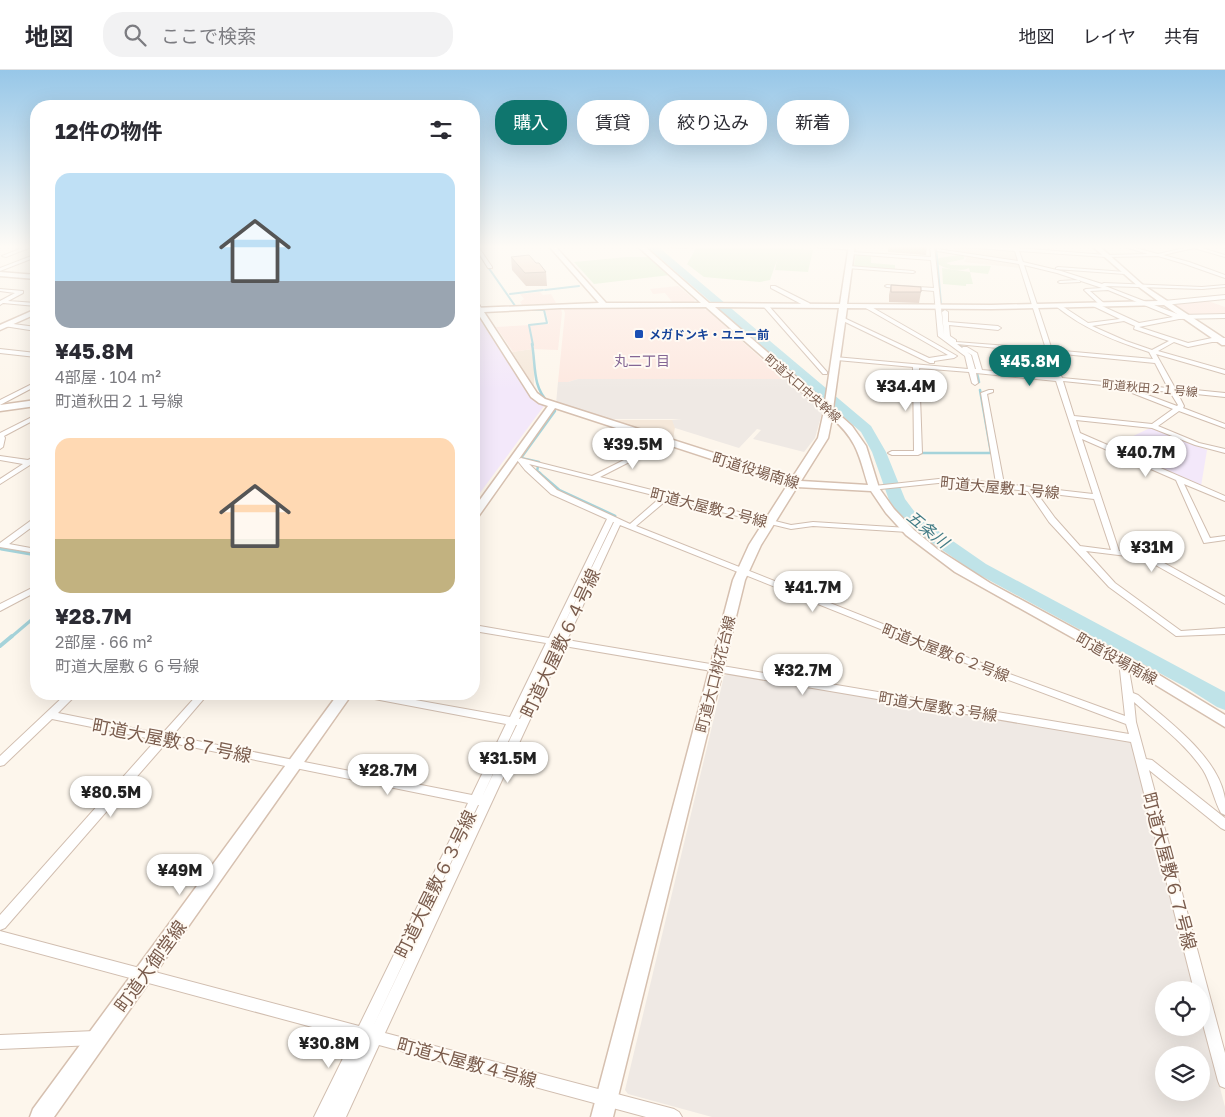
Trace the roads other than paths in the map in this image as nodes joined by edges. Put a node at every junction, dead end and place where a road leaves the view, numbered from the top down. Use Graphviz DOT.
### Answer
graph roads {
  1 [pos="17,294"];
  2 [pos="594,294"];
  3 [pos="697,294"];
  4 [pos="787,294"];
  5 [pos="846,294"];
  6 [pos="938,294"];
  7 [pos="940,294"];
  8 [pos="1031,294"];
  9 [pos="1089,294"];
  10 [pos="1123,294"];
  11 [pos="1152,294"];
  12 [pos="1222,297"];
  13 [pos="1,302"];
  14 [pos="1225,302"];
  15 [pos="1164,303"];
  16 [pos="30,304"];
  17 [pos="1147,304"];
  18 [pos="1099,305"];
  19 [pos="605,306"];
  20 [pos="712,306"];
  21 [pos="766,306"];
  22 [pos="808,306"];
  23 [pos="844,306"];
  24 [pos="866,306"];
  25 [pos="941,306"];
  26 [pos="1060,306"];
  27 [pos="1035,307"];
  28 [pos="480,310"];
  29 [pos="30,314"];
  30 [pos="480,316"];
  31 [pos="1225,316"];
  32 [pos="1182,317"];
  33 [pos="842,319"];
  34 [pos="1123,320"];
  35 [pos="946,323"];
  36 [pos="1088,325"];
  37 [pos="1138,325"];
  38 [pos="3,327"];
  39 [pos="998,328"];
  40 [pos="30,329"];
  41 [pos="1172,341"];
  42 [pos="1223,341"];
  43 [pos="958,344"];
  44 [pos="0,351"];
  45 [pos="1050,352"];
  46 [pos="1152,352"];
  47 [pos="30,354"];
  48 [pos="837,358"];
  49 [pos="928,360"];
  50 [pos="1156,362"];
  51 [pos="916,366"];
  52 [pos="947,369"];
  53 [pos="976,371"];
  54 [pos="1225,372"];
  55 [pos="825,373"];
  56 [pos="1059,379"];
  57 [pos="975,383"];
  58 [pos="1115,384"];
  59 [pos="30,387"];
  60 [pos="1172,390"];
  61 [pos="991,391"];
  62 [pos="1225,395"];
  63 [pos="830,402"];
  64 [pos="0,403"];
  65 [pos="30,404"];
  66 [pos="552,406"];
  67 [pos="0,408"];
  68 [pos="1178,409"];
  69 [pos="1072,418"];
  70 [pos="30,421"];
  71 [pos="1153,426"];
  72 [pos="1225,426"];
  73 [pos="1077,434"];
  74 [pos="0,436"];
  75 [pos="652,437"];
  76 [pos="0,447"];
  77 [pos="1225,451"];
  78 [pos="892,453"];
  79 [pos="0,458"];
  80 [pos="518,460"];
  81 [pos="30,461"];
  82 [pos="30,463"];
  83 [pos="593,478"];
  84 [pos="1181,480"];
  85 [pos="0,482"];
  86 [pos="794,483"];
  87 [pos="1000,485"];
  88 [pos="874,488"];
  89 [pos="1030,489"];
  90 [pos="664,496"];
  91 [pos="1097,497"];
  92 [pos="1225,499"];
  93 [pos="480,508"];
  94 [pos="615,519"];
  95 [pos="769,522"];
  96 [pos="30,526"];
  97 [pos="631,527"];
  98 [pos="908,530"];
  99 [pos="30,531"];
  100 [pos="1225,538"];
  101 [pos="4,546"];
  102 [pos="1077,548"];
  103 [pos="30,551"];
  104 [pos="1116,553"];
  105 [pos="742,572"];
  106 [pos="30,593"];
  107 [pos="1225,601"];
  108 [pos="0,608"];
  109 [pos="480,629"];
  110 [pos="1224,632"];
  111 [pos="556,642"];
  112 [pos="1124,661"];
  113 [pos="716,669"];
  114 [pos="1129,695"];
  115 [pos="65,700"];
  116 [pos="198,700"];
  117 [pos="341,700"];
  118 [pos="397,700"];
  119 [pos="49,715"];
  120 [pos="518,722"];
  121 [pos="1131,722"];
  122 [pos="1225,722"];
  123 [pos="164,738"];
  124 [pos="1136,739"];
  125 [pos="0,762"];
  126 [pos="1142,762"];
  127 [pos="295,764"];
  128 [pos="480,801"];
  129 [pos="1225,810"];
  130 [pos="1225,825"];
  131 [pos="0,924"];
  132 [pos="0,937"];
  133 [pos="143,975"];
  134 [pos="369,1035"];
  135 [pos="98,1038"];
  136 [pos="0,1042"];
  137 [pos="1225,1081"];
  138 [pos="606,1099"];
  139 [pos="41,1117"];
  140 [pos="322,1117"];
  141 [pos="338,1117"];
  142 [pos="602,1117"];
  143 [pos="674,1117"];
  1 -- 13 [label="street"];
  2 -- 19 [label="street"];
  3 -- 20 [label="street, 町道大口中央幹線"];
  4 -- 22 [label="street"];
  5 -- 23 [label="street, 町道大口桃花台線"];
  6 -- 25 [label="street"];
  7 -- 25 [label="street"];
  8 -- 27 [label="street"];
  9 -- 18 [label="street"];
  10 -- 17 [label="street"];
  11 -- 15 [label="street"];
  12 -- 14 [label="street"];
  12 -- 15 [label="street"];
  13 -- 16 [label="street"];
  15 -- 17 [label="street"];
  15 -- 32 [label="street"];
  17 -- 18 [label="street"];
  17 -- 32 [label="street"];
  18 -- 26 [label="street"];
  18 -- 34 [label="street"];
  19 -- 20 [label="street"];
  19 -- 28 [label="street"];
  20 -- 21 [label="street"];
  20 -- 63 [label="street, 町道大口中央幹線"];
  21 -- 22 [label="street"];
  21 -- 55 [label="street"];
  22 -- 23 [label="street"];
  23 -- 24 [label="street"];
  23 -- 33 [label="street, 町道大口桃花台線"];
  24 -- 25 [label="street"];
  24 -- 49 [label="street"];
  25 -- 27 [label="street"];
  25 -- 35 [label="street"];
  25 -- 53 [label="street"];
  26 -- 27 [label="street"];
  26 -- 36 [label="street"];
  27 -- 45 [label="street"];
  29 -- 38 [label="street"];
  30 -- 66 [label="street, 町道役場南線"];
  31 -- 32 [label="street"];
  32 -- 37 [label="street"];
  32 -- 42 [label="street"];
  33 -- 48 [label="street, 町道大口桃花台線"];
  33 -- 49 [label="street"];
  34 -- 36 [label="street"];
  34 -- 37 [label="street"];
  35 -- 39 [label="street"];
  35 -- 43 [label="street"];
  36 -- 46 [label="street"];
  37 -- 41 [label="street"];
  38 -- 40 [label="street"];
  41 -- 42 [label="street"];
  41 -- 46 [label="street"];
  43 -- 45 [label="street"];
  43 -- 53 [label="street"];
  44 -- 47 [label="street"];
  45 -- 50 [label="street"];
  45 -- 56 [label="street"];
  46 -- 50 [label="street"];
  46 -- 54 [label="street"];
  48 -- 51 [label="street, 町道秋田２１号線"];
  48 -- 63 [label="street, 町道大口桃花台線"];
  49 -- 52 [label="street"];
  50 -- 60 [label="street"];
  51 -- 52 [label="street, 町道秋田２１号線"];
  51 -- 78 [label="street"];
  52 -- 53 [label="street, 町道秋田２１号線"];
  53 -- 56 [label="street, 町道秋田２１号線"];
  53 -- 57 [label="street"];
  56 -- 58 [label="street, 町道秋田２１号線"];
  56 -- 69 [label="street"];
  58 -- 60 [label="street, 町道秋田２１号線"];
  58 -- 68 [label="street"];
  59 -- 64 [label="street"];
  60 -- 62 [label="street, 町道秋田２１号線"];
  60 -- 68 [label="street"];
  61 -- 87 [label="street"];
  63 -- 86 [label="street, 町道大口桃花台線"];
  63 -- 88 [label="street, 町道大口中央幹線"];
  65 -- 67 [label="street"];
  66 -- 75 [label="street, 町道役場南線"];
  66 -- 80 [label="street"];
  68 -- 71 [label="street"];
  68 -- 72 [label="street"];
  69 -- 71 [label="street"];
  69 -- 73 [label="street"];
  70 -- 74 [label="street"];
  71 -- 77 [label="street"];
  73 -- 84 [label="street"];
  73 -- 91 [label="street"];
  74 -- 76 [label="street"];
  75 -- 83 [label="street"];
  75 -- 86 [label="street, 町道役場南線"];
  79 -- 81 [label="street"];
  80 -- 83 [label="street, 町道大屋敷２号線"];
  80 -- 93 [label="street"];
  80 -- 94 [label="street, 町道大屋敷６２号線"];
  82 -- 85 [label="street"];
  83 -- 90 [label="street, 町道大屋敷２号線"];
  84 -- 92 [label="street"];
  84 -- 100 [label="street"];
  86 -- 88 [label="street, 町道役場南線"];
  86 -- 95 [label="street, 町道大口桃花台線"];
  87 -- 88 [label="street, 町道大屋敷１号線"];
  87 -- 89 [label="street, 町道大屋敷１号線"];
  88 -- 98 [label="street, 町道役場南線"];
  89 -- 91 [label="street, 町道大屋敷１号線"];
  89 -- 102 [label="street"];
  90 -- 95 [label="street, 町道大屋敷２号線"];
  90 -- 97 [label="street"];
  91 -- 104 [label="street"];
  94 -- 97 [label="street, 町道大屋敷６２号線"];
  94 -- 111 [label="street, 町道大屋敷６４号線"];
  95 -- 98 [label="street, 町道大屋敷２号線"];
  95 -- 105 [label="street, 町道大口桃花台線"];
  96 -- 101 [label="street"];
  97 -- 105 [label="street, 町道大屋敷６２号線"];
  98 -- 112 [label="street, 町道役場南線"];
  99 -- 101 [label="street"];
  101 -- 103 [label="street"];
  102 -- 104 [label="street"];
  102 -- 110 [label="street"];
  104 -- 107 [label="street"];
  105 -- 113 [label="street, 町道大口桃花台線"];
  105 -- 121 [label="street, 町道大屋敷６２号線"];
  106 -- 108 [label="street"];
  109 -- 111 [label="street, 町道大屋敷３号線"];
  111 -- 113 [label="street, 町道大屋敷３号線"];
  111 -- 120 [label="street, 町道大屋敷６４号線"];
  112 -- 114 [label="street, 町道大屋敷６７号線"];
  112 -- 122 [label="street, 町道役場南線"];
  113 -- 124 [label="street, 町道大屋敷３号線"];
  113 -- 138 [label="street, 町道大口桃花台線"];
  114 -- 121 [label="street, 町道大屋敷６７号線"];
  114 -- 129 [label="street"];
  115 -- 119 [label="street"];
  116 -- 123 [label="street"];
  117 -- 127 [label="street, 町道大御堂線"];
  118 -- 120 [label="street"];
  119 -- 123 [label="street, 町道大屋敷８７号線"];
  119 -- 125 [label="street"];
  120 -- 128 [label="street, 町道大屋敷６４号線"];
  121 -- 124 [label="street, 町道大屋敷６７号線"];
  123 -- 127 [label="street, 町道大屋敷８７号線"];
  123 -- 131 [label="street"];
  124 -- 126 [label="street, 町道大屋敷６７号線"];
  126 -- 130 [label="street"];
  126 -- 137 [label="street, 町道大屋敷６７号線"];
  127 -- 128 [label="street, 町道大屋敷８７号線"];
  127 -- 133 [label="street, 町道大御堂線"];
  128 -- 134 [label="street, 町道大屋敷６４号線"];
  132 -- 133 [label="street, 町道大屋敷４号線"];
  133 -- 134 [label="street, 町道大屋敷４号線"];
  133 -- 135 [label="street, 町道大御堂線"];
  134 -- 138 [label="street, 町道大屋敷４号線"];
  134 -- 140 [label="street"];
  134 -- 141 [label="street, 町道大屋敷６４号線"];
  135 -- 136 [label="street"];
  135 -- 139 [label="street, 町道大御堂線"];
  138 -- 142 [label="street, 町道大口桃花台線"];
  138 -- 143 [label="street, 町道大屋敷４号線"];
}
